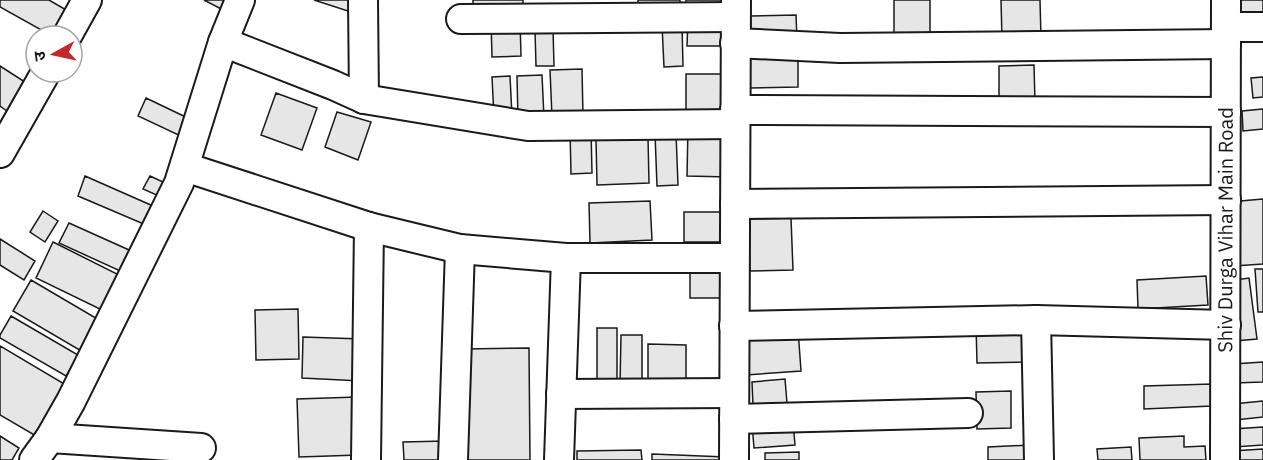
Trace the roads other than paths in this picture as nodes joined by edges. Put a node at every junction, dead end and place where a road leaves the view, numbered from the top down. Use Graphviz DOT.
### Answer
graph roads {
  1 [pos="87,0"];
  2 [pos="240,0"];
  3 [pos="363,0"];
  4 [pos="460,19"];
  5 [pos="736,20"];
  6 [pos="74,24"];
  7 [pos="1226,24"];
  8 [pos="1263,27"];
  9 [pos="223,42"];
  10 [pos="39,84"];
  11 [pos="363,99"];
  12 [pos="1226,112"];
  13 [pos="735,117"];
  14 [pos="0,153"];
  15 [pos="185,167"];
  16 [pos="1226,200"];
  17 [pos="735,204"];
  18 [pos="369,227"];
  19 [pos="460,249"];
  20 [pos="566,258"];
  21 [pos="734,258"];
  22 [pos="1036,320"];
  23 [pos="1226,325"];
  24 [pos="734,326"];
  25 [pos="561,394"];
  26 [pos="734,406"];
  27 [pos="968,413"];
  28 [pos="201,448"];
  29 [pos="42,449"];
  30 [pos="366,460"];
  31 [pos="453,460"];
  32 [pos="558,460"];
  33 [pos="734,460"];
  34 [pos="1040,460"];
  35 [pos="1225,460"];
  1 -- 6 [label="street"];
  2 -- 9 [label="street"];
  3 -- 11 [label="street"];
  4 -- 5 [label="street"];
  5 -- 7 [label="street"];
  5 -- 13 [label="street"];
  7 -- 8 [label="street"];
  7 -- 12 [label="street, Shiv Durga Vihar Main Road"];
  9 -- 11 [label="street"];
  9 -- 15 [label="street"];
  10 -- 14 [label="street"];
  11 -- 13 [label="street"];
  12 -- 13 [label="street"];
  12 -- 16 [label="street, Shiv Durga Vihar Main Road"];
  13 -- 17 [label="street"];
  15 -- 18 [label="street"];
  15 -- 29 [label="street"];
  16 -- 17 [label="street"];
  16 -- 23 [label="street, Shiv Durga Vihar Main Road"];
  17 -- 21 [label="street"];
  18 -- 19 [label="street"];
  18 -- 30 [label="street"];
  19 -- 20 [label="street"];
  19 -- 31 [label="street"];
  20 -- 21 [label="street"];
  20 -- 25 [label="street"];
  21 -- 24 [label="street"];
  22 -- 23 [label="street"];
  22 -- 24 [label="street"];
  22 -- 34 [label="street"];
  23 -- 35 [label="street, Shiv Durga Vihar Main Road"];
  24 -- 26 [label="street"];
  25 -- 26 [label="street"];
  25 -- 32 [label="street"];
  26 -- 27 [label="street"];
  26 -- 33 [label="street"];
  28 -- 29 [label="street"];
}
